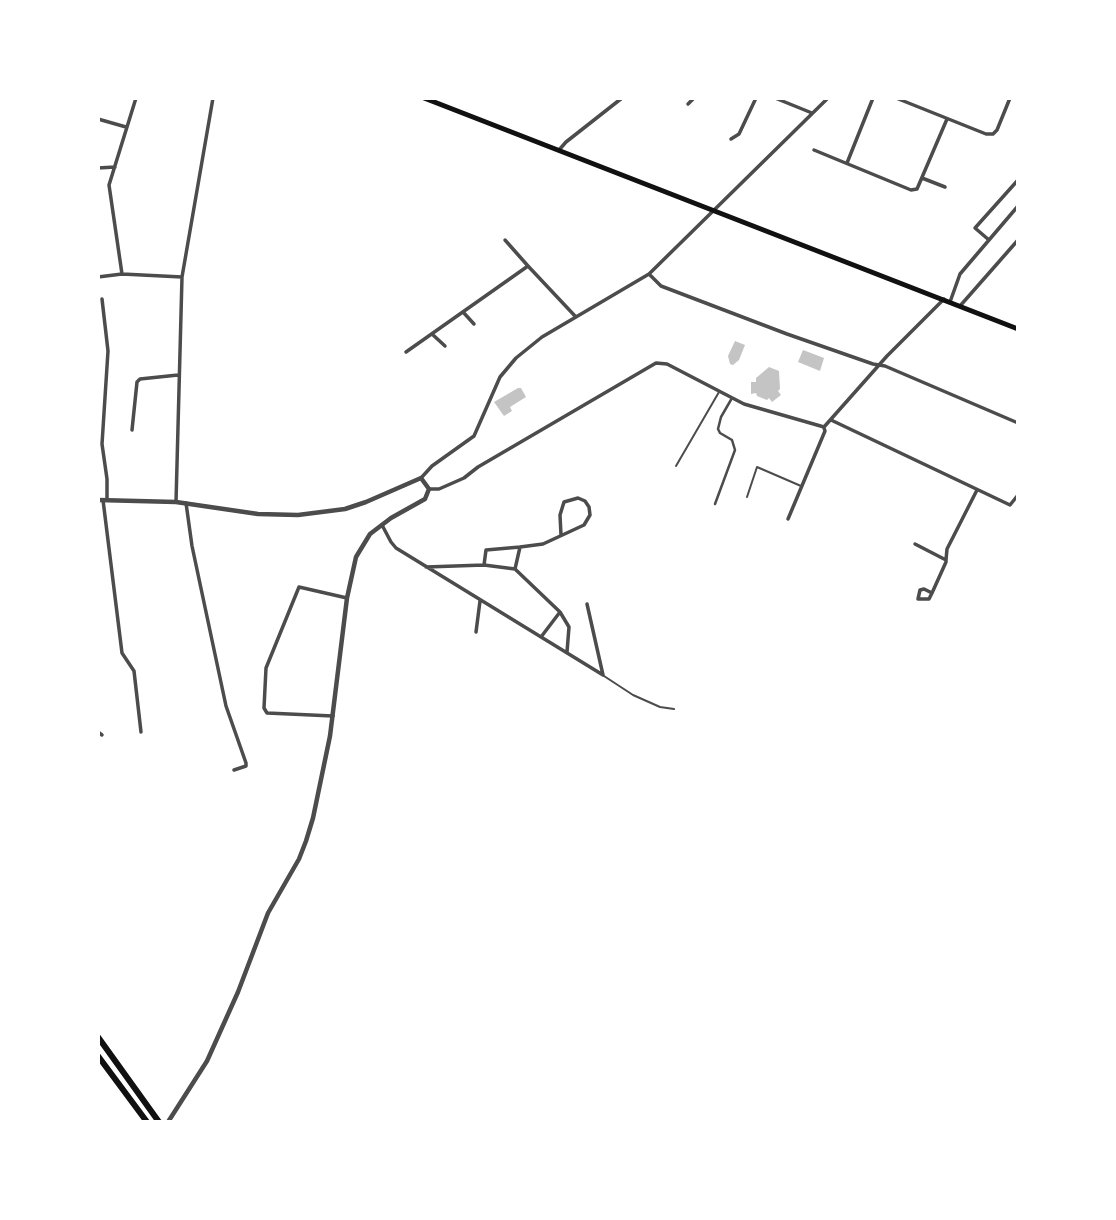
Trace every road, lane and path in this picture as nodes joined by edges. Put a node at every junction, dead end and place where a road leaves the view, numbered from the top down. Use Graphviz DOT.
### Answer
graph roads {
  1 [pos="136,98"];
  2 [pos="213,98"];
  3 [pos="424,98"];
  4 [pos="622,98"];
  5 [pos="694,98"];
  6 [pos="756,98"];
  7 [pos="775,98"];
  8 [pos="828,98"];
  9 [pos="873,98"];
  10 [pos="895,98"];
  11 [pos="1010,98"];
  12 [pos="688,104"];
  13 [pos="812,114"];
  14 [pos="98,119"];
  15 [pos="947,119"];
  16 [pos="127,127"];
  17 [pos="731,139"];
  18 [pos="559,150"];
  19 [pos="814,150"];
  20 [pos="847,163"];
  21 [pos="115,167"];
  22 [pos="98,168"];
  23 [pos="922,178"];
  24 [pos="1018,180"];
  25 [pos="945,187"];
  26 [pos="1018,206"];
  27 [pos="713,210"];
  28 [pos="505,240"];
  29 [pos="989,240"];
  30 [pos="1018,240"];
  31 [pos="528,266"];
  32 [pos="122,274"];
  33 [pos="649,274"];
  34 [pos="98,276"];
  35 [pos="182,277"];
  36 [pos="102,299"];
  37 [pos="947,301"];
  38 [pos="961,306"];
  39 [pos="463,312"];
  40 [pos="575,317"];
  41 [pos="474,324"];
  42 [pos="1018,329"];
  43 [pos="432,334"];
  44 [pos="445,346"];
  45 [pos="406,352"];
  46 [pos="879,365"];
  47 [pos="178,375"];
  48 [pos="719,391"];
  49 [pos="732,398"];
  50 [pos="831,420"];
  51 [pos="1018,423"];
  52 [pos="824,427"];
  53 [pos="131,430"];
  54 [pos="676,466"];
  55 [pos="421,478"];
  56 [pos="803,486"];
  57 [pos="429,489"];
  58 [pos="977,490"];
  59 [pos="1018,495"];
  60 [pos="747,497"];
  61 [pos="103,500"];
  62 [pos="176,502"];
  63 [pos="186,503"];
  64 [pos="715,504"];
  65 [pos="788,519"];
  66 [pos="382,524"];
  67 [pos="561,535"];
  68 [pos="915,544"];
  69 [pos="520,547"];
  70 [pos="946,560"];
  71 [pos="484,565"];
  72 [pos="426,567"];
  73 [pos="515,569"];
  74 [pos="932,593"];
  75 [pos="347,598"];
  76 [pos="480,600"];
  77 [pos="587,604"];
  78 [pos="560,612"];
  79 [pos="476,632"];
  80 [pos="541,637"];
  81 [pos="567,652"];
  82 [pos="603,675"];
  83 [pos="674,709"];
  84 [pos="333,716"];
  85 [pos="141,732"];
  86 [pos="234,769"];
  87 [pos="98,1037"];
  88 [pos="98,1056"];
  89 [pos="147,1122"];
  90 [pos="159,1122"];
  91 [pos="168,1122"];
  1 -- 16 [label="street"];
  2 -- 35 [label="street"];
  3 -- 18 [label="main road"];
  4 -- 18 [label="street"];
  5 -- 12 [label="street"];
  6 -- 17 [label="street"];
  7 -- 13 [label="street"];
  8 -- 13 [label="street"];
  9 -- 20 [label="street"];
  10 -- 15 [label="street"];
  11 -- 15 [label="street"];
  13 -- 27 [label="street"];
  14 -- 16 [label="street"];
  15 -- 23 [label="street"];
  16 -- 21 [label="street"];
  18 -- 27 [label="main road"];
  19 -- 20 [label="street"];
  20 -- 23 [label="street"];
  21 -- 22 [label="street"];
  21 -- 32 [label="street"];
  23 -- 25 [label="street"];
  24 -- 29 [label="street"];
  26 -- 29 [label="street"];
  27 -- 33 [label="street"];
  27 -- 37 [label="main road"];
  28 -- 31 [label="street"];
  29 -- 37 [label="street"];
  30 -- 38 [label="street"];
  31 -- 39 [label="street"];
  31 -- 40 [label="street"];
  32 -- 34 [label="street"];
  32 -- 35 [label="street"];
  33 -- 40 [label="street"];
  33 -- 46 [label="street"];
  35 -- 47 [label="street"];
  36 -- 61 [label="street"];
  37 -- 38 [label="main road"];
  37 -- 46 [label="street"];
  38 -- 42 [label="main road"];
  39 -- 41 [label="street"];
  39 -- 43 [label="street"];
  40 -- 55 [label="street"];
  43 -- 44 [label="street"];
  43 -- 45 [label="street"];
  46 -- 50 [label="street"];
  46 -- 51 [label="street"];
  47 -- 53 [label="street"];
  47 -- 62 [label="street"];
  48 -- 49 [label="street"];
  48 -- 54 [label="lane"];
  48 -- 57 [label="street"];
  49 -- 52 [label="street"];
  49 -- 64 [label="street"];
  50 -- 52 [label="street"];
  50 -- 58 [label="street"];
  52 -- 56 [label="street"];
  55 -- 57 [label="street"];
  55 -- 63 [label="street"];
  56 -- 60 [label="lane"];
  56 -- 65 [label="street"];
  57 -- 66 [label="street"];
  58 -- 59 [label="street"];
  58 -- 70 [label="street"];
  61 -- 62 [label="street"];
  61 -- 85 [label="street"];
  62 -- 63 [label="street"];
  63 -- 86 [label="street"];
  66 -- 72 [label="street"];
  66 -- 75 [label="street"];
  67 -- 67 [label="street"];
  67 -- 69 [label="street"];
  68 -- 70 [label="street"];
  69 -- 71 [label="street"];
  69 -- 73 [label="street"];
  70 -- 74 [label="street"];
  71 -- 72 [label="street"];
  71 -- 73 [label="street"];
  72 -- 76 [label="street"];
  73 -- 78 [label="street"];
  75 -- 84 [label="street"];
  75 -- 84 [label="street"];
  76 -- 79 [label="street"];
  76 -- 80 [label="street"];
  77 -- 82 [label="street"];
  78 -- 80 [label="street"];
  78 -- 81 [label="street"];
  80 -- 81 [label="street"];
  81 -- 82 [label="street"];
  82 -- 83 [label="lane"];
  84 -- 91 [label="street"];
  87 -- 90 [label="highway"];
  88 -- 89 [label="highway"];
}
